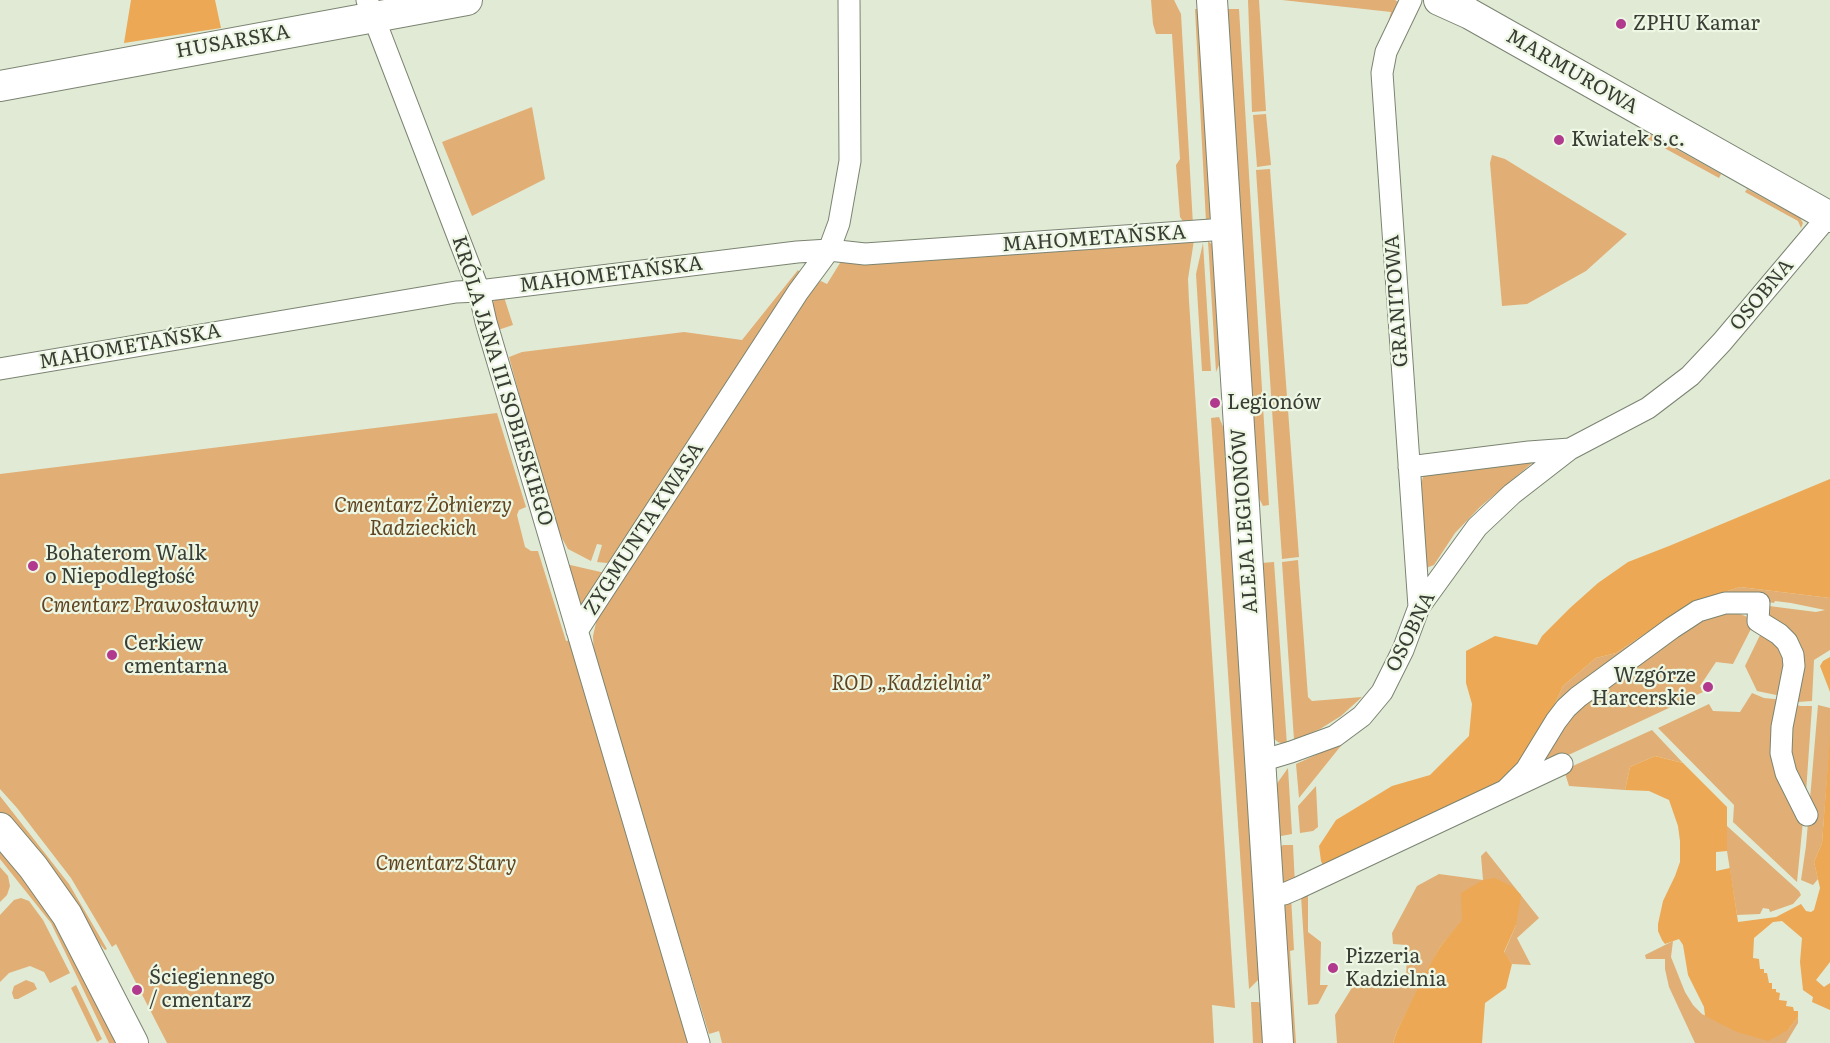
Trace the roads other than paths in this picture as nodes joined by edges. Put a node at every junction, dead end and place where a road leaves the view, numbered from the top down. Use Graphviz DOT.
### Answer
graph roads {
  1 [pos="467,0"];
  2 [pos="849,0"];
  3 [pos="1212,0"];
  4 [pos="1411,0"];
  5 [pos="1439,0"];
  6 [pos="370,8"];
  7 [pos="0,86"];
  8 [pos="1829,216"];
  9 [pos="1226,230"];
  10 [pos="829,250"];
  11 [pos="478,291"];
  12 [pos="0,369"];
  13 [pos="1570,449"];
  14 [pos="1409,467"];
  15 [pos="1419,607"];
  16 [pos="577,631"];
  17 [pos="1261,761"];
  18 [pos="1562,764"];
  19 [pos="1506,790"];
  20 [pos="1807,815"];
  21 [pos="0,828"];
  22 [pos="1269,896"];
  23 [pos="133,1043"];
  24 [pos="699,1043"];
  25 [pos="1278,1043"];
  1 -- 6 [label="street, HUSARSKA"];
  2 -- 10 [label="street, ZYGMUNTA KWASA"];
  3 -- 9 [label="street, ALEJA LEGIONÓW"];
  4 -- 14 [label="street, GRANITOWA"];
  5 -- 8 [label="street, MARMUROWA"];
  6 -- 7 [label="street, HUSARSKA"];
  6 -- 11 [label="street, KRÓLA JANA III SOBIESKIEGO"];
  8 -- 13 [label="street, OSOBNA"];
  9 -- 10 [label="street, MAHOMETAŃSKA"];
  9 -- 17 [label="street, ALEJA LEGIONÓW"];
  10 -- 11 [label="street, MAHOMETAŃSKA"];
  10 -- 16 [label="street, ZYGMUNTA KWASA"];
  11 -- 12 [label="street, MAHOMETAŃSKA"];
  11 -- 16 [label="street, KRÓLA JANA III SOBIESKIEGO"];
  13 -- 14 [label="street, OSOBNA"];
  13 -- 15 [label="street, OSOBNA"];
  14 -- 15 [label="street, GRANITOWA"];
  15 -- 17 [label="street, OSOBNA"];
  16 -- 24 [label="street, ZYGMUNTA KWASA"];
  17 -- 22 [label="street, ALEJA LEGIONÓW"];
  18 -- 19 [label="street"];
  19 -- 20 [label="street"];
  19 -- 22 [label="street"];
  21 -- 23 [label="street"];
  22 -- 25 [label="street, ALEJA LEGIONÓW"];
}
